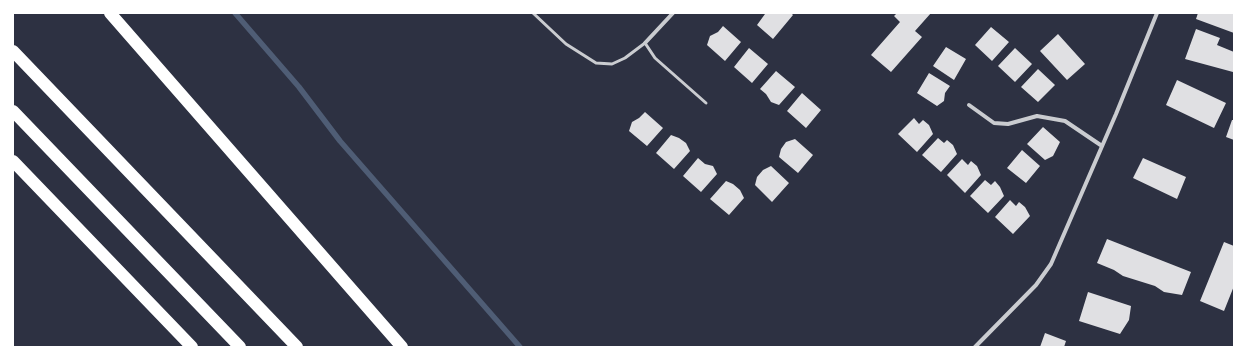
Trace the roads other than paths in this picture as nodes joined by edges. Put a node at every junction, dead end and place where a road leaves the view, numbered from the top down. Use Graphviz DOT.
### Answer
graph roads {
  1 [pos="110,13"];
  2 [pos="533,13"];
  3 [pos="672,13"];
  4 [pos="1157,13"];
  5 [pos="645,43"];
  6 [pos="13,51"];
  7 [pos="706,103"];
  8 [pos="969,105"];
  9 [pos="13,111"];
  10 [pos="1102,146"];
  11 [pos="13,161"];
  12 [pos="192,347"];
  13 [pos="240,347"];
  14 [pos="297,347"];
  15 [pos="402,347"];
  16 [pos="975,347"];
  1 -- 15 [label="highway"];
  2 -- 5 [label="lane"];
  3 -- 5 [label="street"];
  4 -- 10 [label="street"];
  5 -- 7 [label="lane"];
  6 -- 14 [label="highway"];
  8 -- 10 [label="street"];
  9 -- 13 [label="highway"];
  10 -- 16 [label="street"];
  11 -- 12 [label="highway"];
}
